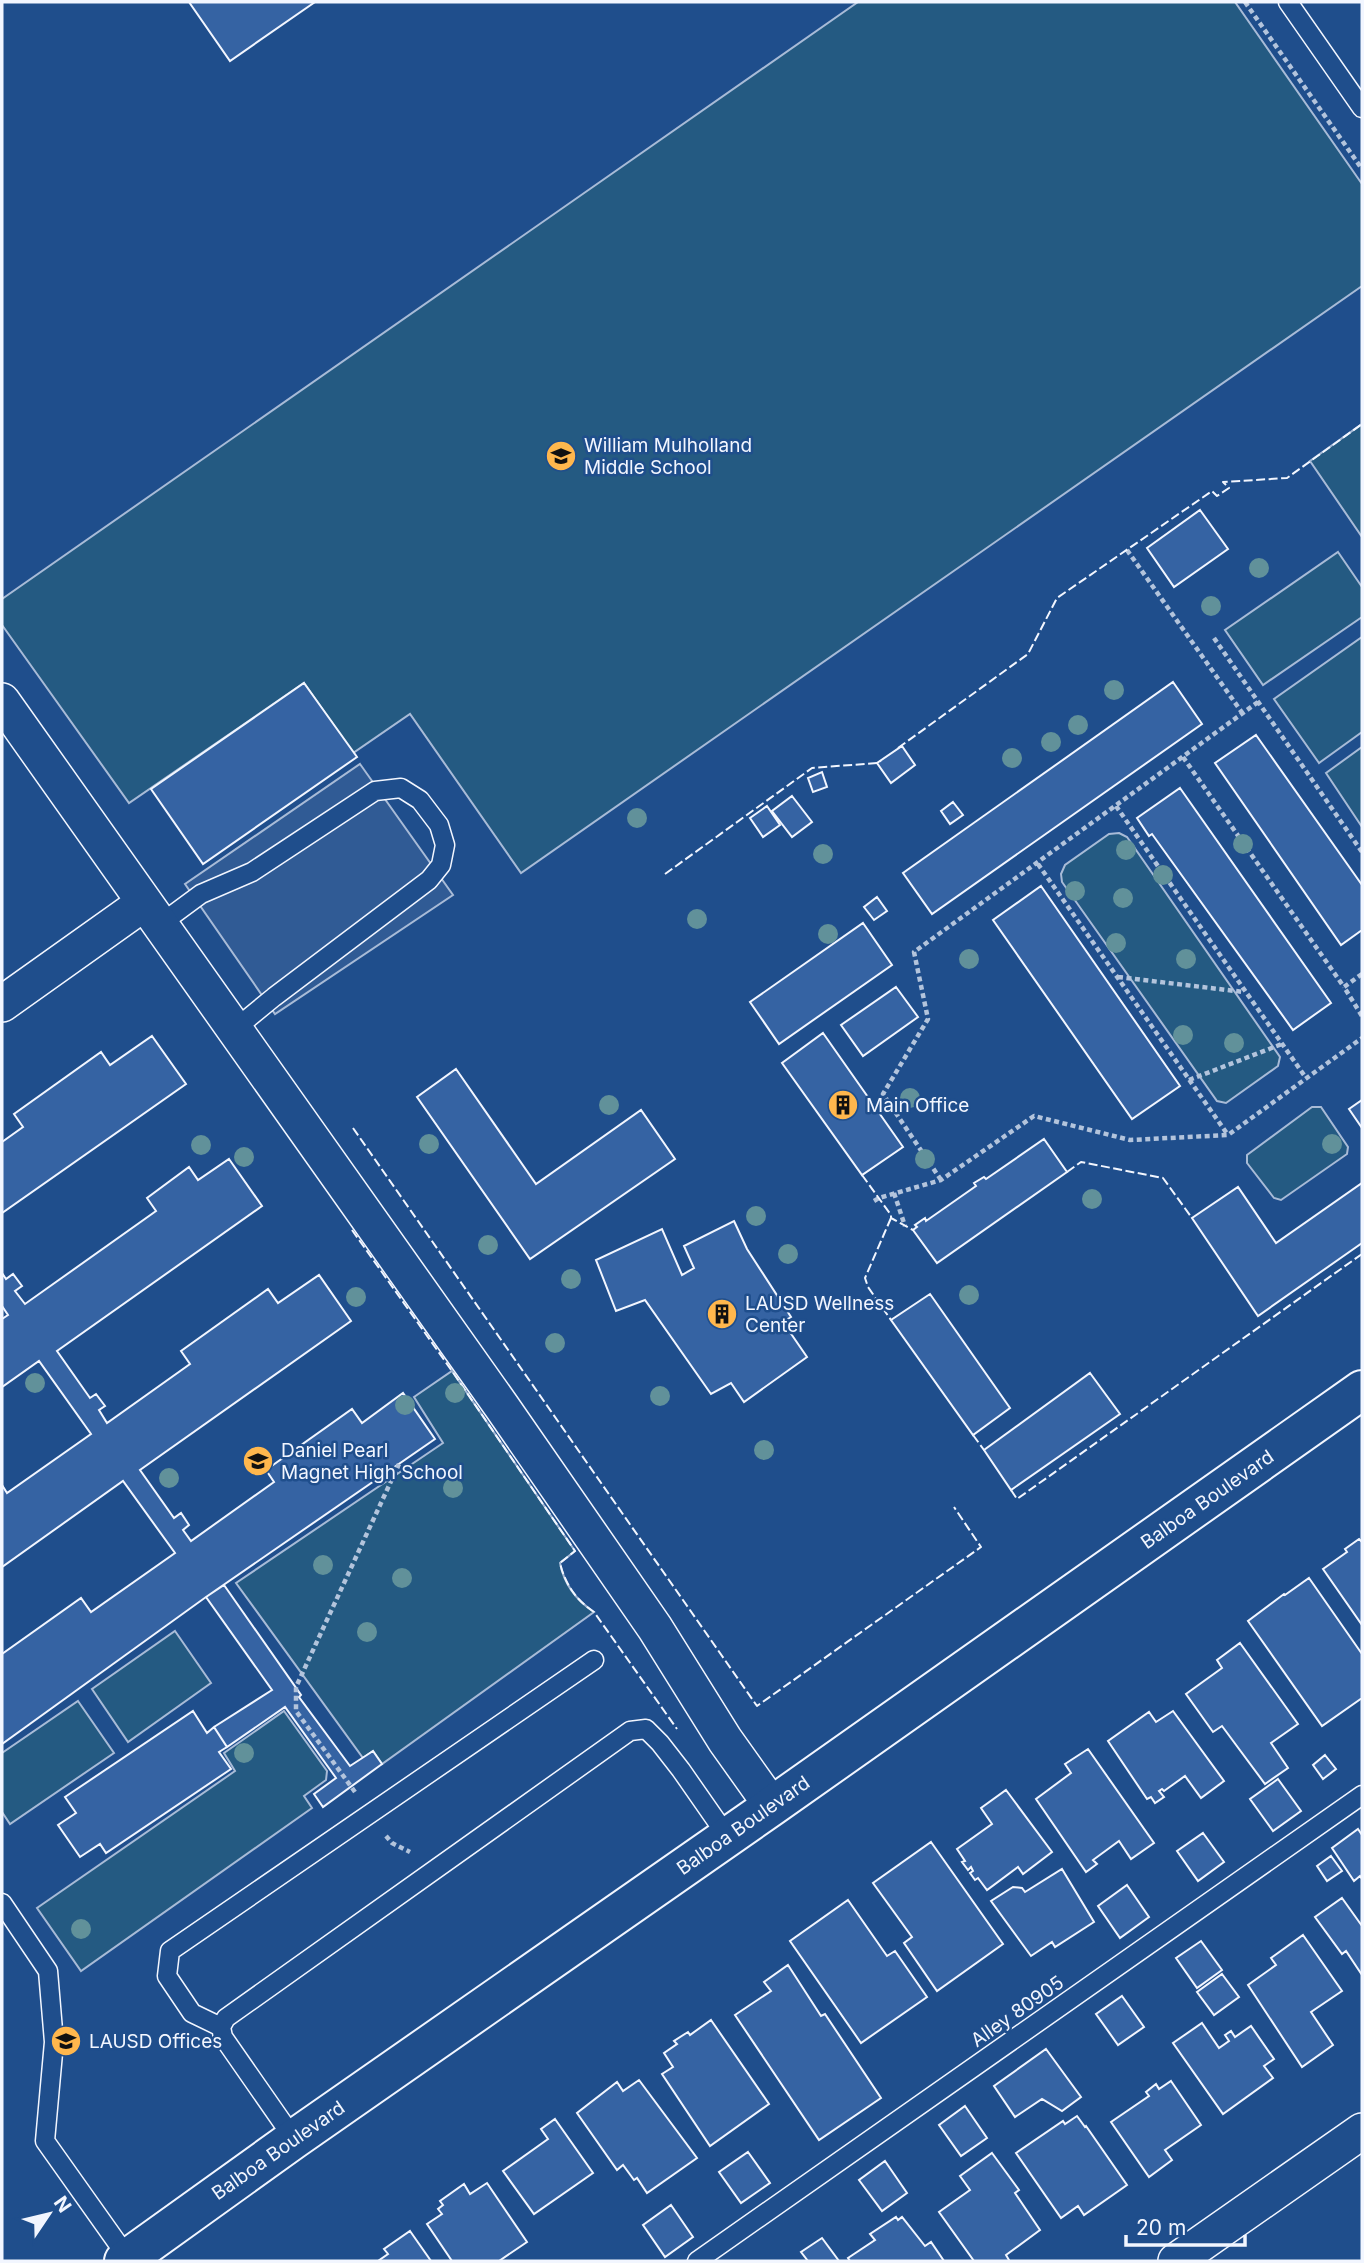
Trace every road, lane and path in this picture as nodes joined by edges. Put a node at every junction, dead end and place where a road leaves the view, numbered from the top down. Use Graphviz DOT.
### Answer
graph roads {
  1 [pos="1245,2"];
  2 [pos="1288,2"];
  3 [pos="1362,108"];
  4 [pos="1362,169"];
  5 [pos="1127,550"];
  6 [pos="1214,638"];
  7 [pos="2,701"];
  8 [pos="1258,702"];
  9 [pos="1242,713"];
  10 [pos="1183,757"];
  11 [pos="1115,806"];
  12 [pos="1362,852"];
  13 [pos="1038,864"];
  14 [pos="152,914"];
  15 [pos="1362,974"];
  16 [pos="1117,976"];
  17 [pos="1344,987"];
  18 [pos="1246,992"];
  19 [pos="2,1004"];
  20 [pos="1362,1016"];
  21 [pos="235,1029"];
  22 [pos="1362,1038"];
  23 [pos="1282,1044"];
  24 [pos="1306,1078"];
  25 [pos="1189,1080"];
  26 [pos="1228,1135"];
  27 [pos="941,1180"];
  28 [pos="894,1193"];
  29 [pos="874,1201"];
  30 [pos="905,1226"];
  31 [pos="1362,1390"];
  32 [pos="399,1464"];
  33 [pos="594,1660"];
  34 [pos="351,1787"];
  35 [pos="1362,1795"];
  36 [pos="772,1806"];
  37 [pos="727,1836"];
  38 [pos="2,1903"];
  39 [pos="221,2027"];
  40 [pos="1362,2132"];
  41 [pos="294,2139"];
  42 [pos="126,2260"];
  43 [pos="696,2261"];
  44 [pos="1176,2261"];
  1 -- 4 [label="path"];
  2 -- 3 [label="lane"];
  5 -- 9 [label="path"];
  6 -- 8 [label="path"];
  7 -- 14 [label="street"];
  8 -- 9 [label="path"];
  8 -- 12 [label="path"];
  9 -- 10 [label="path"];
  10 -- 11 [label="path"];
  10 -- 17 [label="path"];
  11 -- 13 [label="path"];
  11 -- 18 [label="path"];
  13 -- 16 [label="path"];
  13 -- 27 [label="path"];
  14 -- 19 [label="street"];
  14 -- 21 [label="street"];
  14 -- 21 [label="lane"];
  15 -- 17 [label="path"];
  16 -- 18 [label="path"];
  16 -- 25 [label="path"];
  17 -- 20 [label="path"];
  18 -- 23 [label="path"];
  21 -- 36 [label="street"];
  22 -- 24 [label="path"];
  23 -- 24 [label="path"];
  23 -- 25 [label="path"];
  24 -- 26 [label="path"];
  25 -- 26 [label="path"];
  26 -- 27 [label="path"];
  27 -- 28 [label="path"];
  28 -- 29 [label="path"];
  28 -- 30 [label="path"];
  31 -- 36 [label="main road, Balboa Boulevard"];
  32 -- 34 [label="path"];
  33 -- 39 [label="lane"];
  35 -- 43 [label="lane, Alley 80905"];
  36 -- 37 [label="main road, Balboa Boulevard"];
  37 -- 39 [label="lane"];
  37 -- 41 [label="main road, Balboa Boulevard"];
  38 -- 42 [label="lane"];
  39 -- 41 [label="lane"];
  40 -- 44 [label="street"];
  41 -- 42 [label="main road, Balboa Boulevard"];
}
